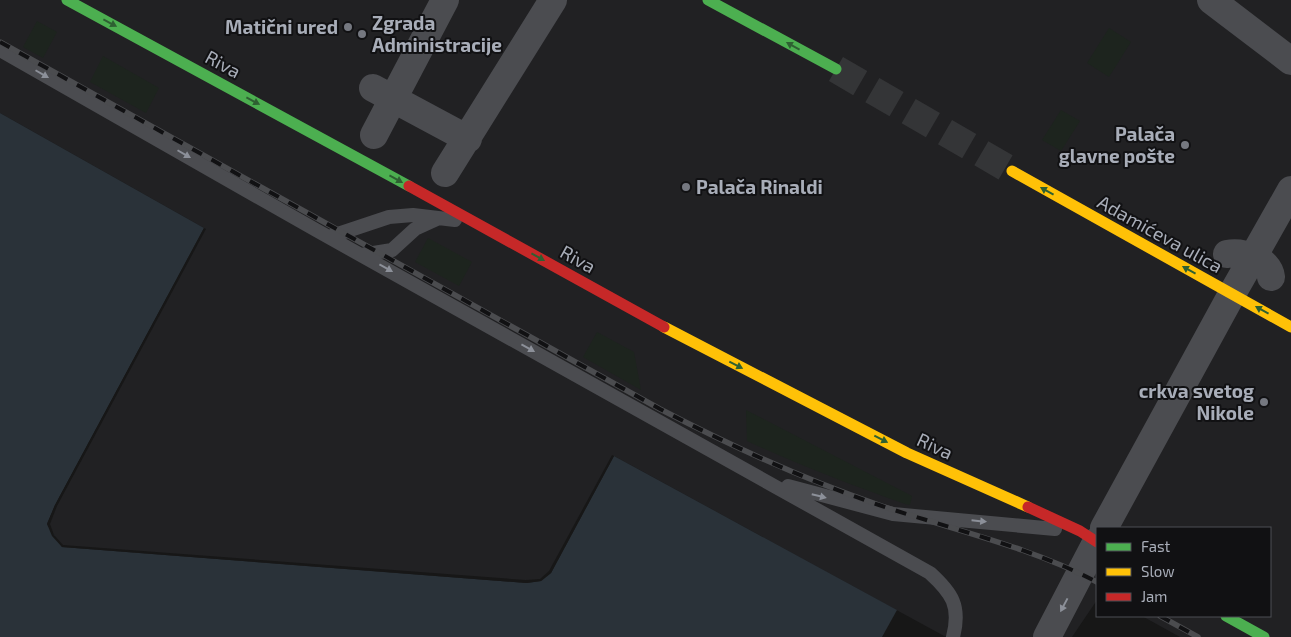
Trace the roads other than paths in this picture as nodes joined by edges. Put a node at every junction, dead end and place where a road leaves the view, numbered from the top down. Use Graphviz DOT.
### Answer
graph roads {
  1 [pos="67,0"];
  2 [pos="444,0"];
  3 [pos="553,0"];
  4 [pos="708,0"];
  5 [pos="1211,0"];
  6 [pos="86,4"];
  7 [pos="0,50"];
  8 [pos="1291,60"];
  9 [pos="836,70"];
  10 [pos="383,93"];
  11 [pos="374,135"];
  12 [pos="1012,171"];
  13 [pos="1291,190"];
  14 [pos="441,218"];
  15 [pos="485,228"];
  16 [pos="329,237"];
  17 [pos="361,255"];
  18 [pos="1232,294"];
  19 [pos="1291,327"];
  20 [pos="756,476"];
  21 [pos="1101,527"];
  22 [pos="1095,537"];
  23 [pos="1228,617"];
  24 [pos="953,637"];
  25 [pos="1047,637"];
  26 [pos="1264,637"];
  1 -- 6 [label="main road, Riva"];
  2 -- 10 [label="street"];
  3 -- 10 [label="street"];
  9 -- 4 [label="main road, one-way"];
  5 -- 8 [label="street"];
  6 -- 15 [label="main road, Riva, one-way"];
  7 -- 16 [label="lane, one-way"];
  10 -- 11 [label="street"];
  18 -- 12 [label="main road, Adamićeva ulica, one-way"];
  13 -- 18 [label="street"];
  14 -- 15 [label="lane"];
  14 -- 16 [label="lane"];
  14 -- 17 [label="lane"];
  15 -- 22 [label="main road, Riva, one-way"];
  16 -- 17 [label="lane"];
  17 -- 20 [label="lane, one-way"];
  19 -- 18 [label="main road, Adamićeva ulica, one-way"];
  18 -- 21 [label="street"];
  20 -- 22 [label="lane, one-way"];
  20 -- 24 [label="lane"];
  22 -- 25 [label="street, one-way"];
  23 -- 26 [label="main road"];
}
